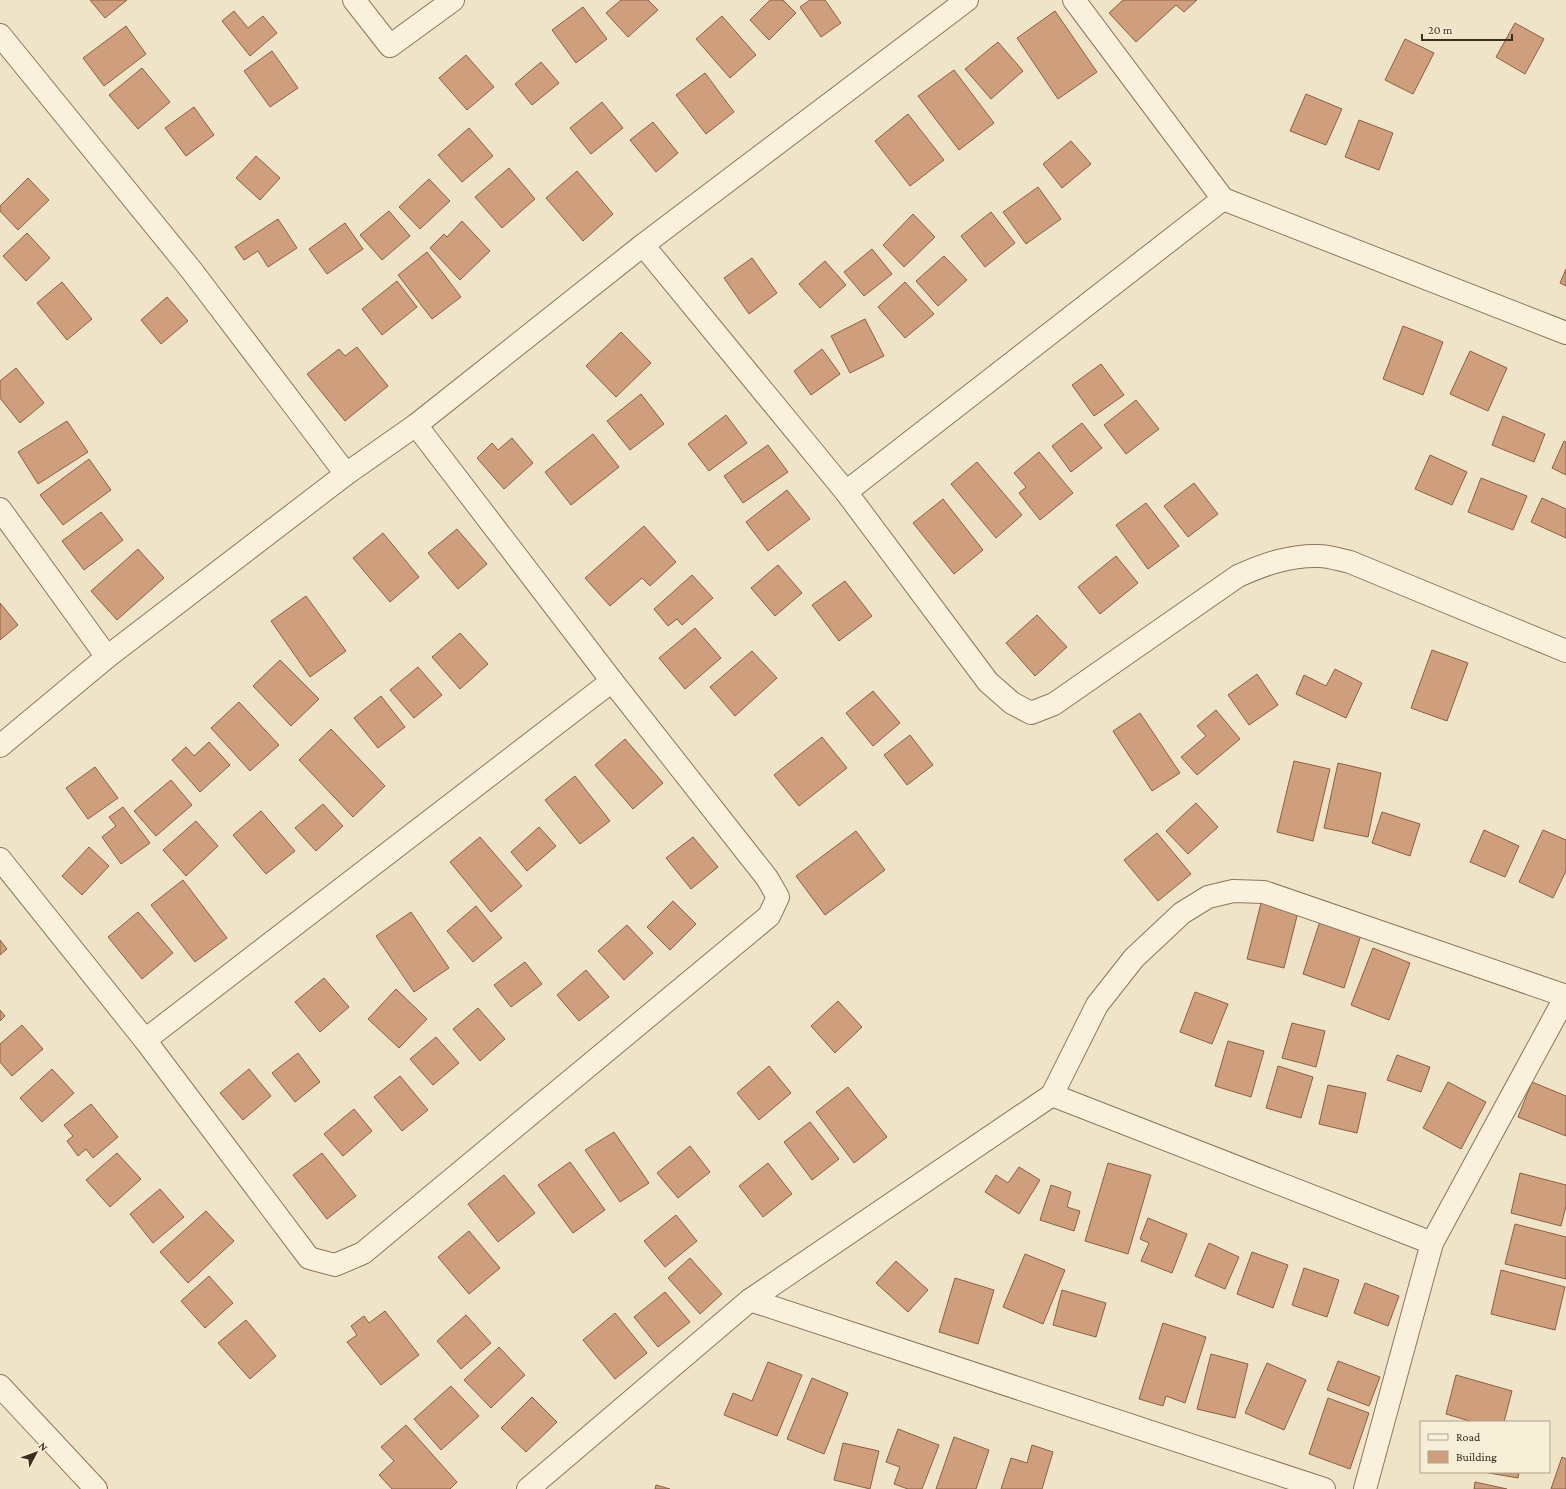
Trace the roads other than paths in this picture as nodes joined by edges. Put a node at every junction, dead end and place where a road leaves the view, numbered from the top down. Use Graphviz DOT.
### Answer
graph roads {
  1 [pos="354,0"];
  2 [pos="453,0"];
  3 [pos="967,0"];
  4 [pos="1074,0"];
  5 [pos="0,35"];
  6 [pos="1223,199"];
  7 [pos="643,245"];
  8 [pos="1566,333"];
  9 [pos="416,425"];
  10 [pos="346,474"];
  11 [pos="846,492"];
  12 [pos="0,509"];
  13 [pos="1566,649"];
  14 [pos="107,657"];
  15 [pos="612,681"];
  16 [pos="0,746"];
  17 [pos="0,859"];
  18 [pos="1566,996"];
  19 [pos="145,1040"];
  20 [pos="1052,1095"];
  21 [pos="1432,1243"];
  22 [pos="750,1300"];
  23 [pos="0,1386"];
  24 [pos="96,1489"];
  25 [pos="528,1489"];
  26 [pos="1324,1489"];
  27 [pos="1365,1489"];
  1 -- 2 [label="street"];
  3 -- 7 [label="street"];
  4 -- 6 [label="street"];
  5 -- 10 [label="street"];
  6 -- 8 [label="street"];
  6 -- 11 [label="street"];
  7 -- 9 [label="street"];
  7 -- 11 [label="street"];
  9 -- 10 [label="street"];
  9 -- 15 [label="street"];
  10 -- 14 [label="street"];
  11 -- 13 [label="street"];
  12 -- 14 [label="street"];
  14 -- 16 [label="street"];
  15 -- 19 [label="street"];
  15 -- 19 [label="street"];
  17 -- 19 [label="street"];
  18 -- 20 [label="street"];
  18 -- 21 [label="street"];
  20 -- 21 [label="street"];
  20 -- 22 [label="street"];
  21 -- 27 [label="street"];
  22 -- 25 [label="street"];
  22 -- 26 [label="street"];
  23 -- 24 [label="street"];
}
